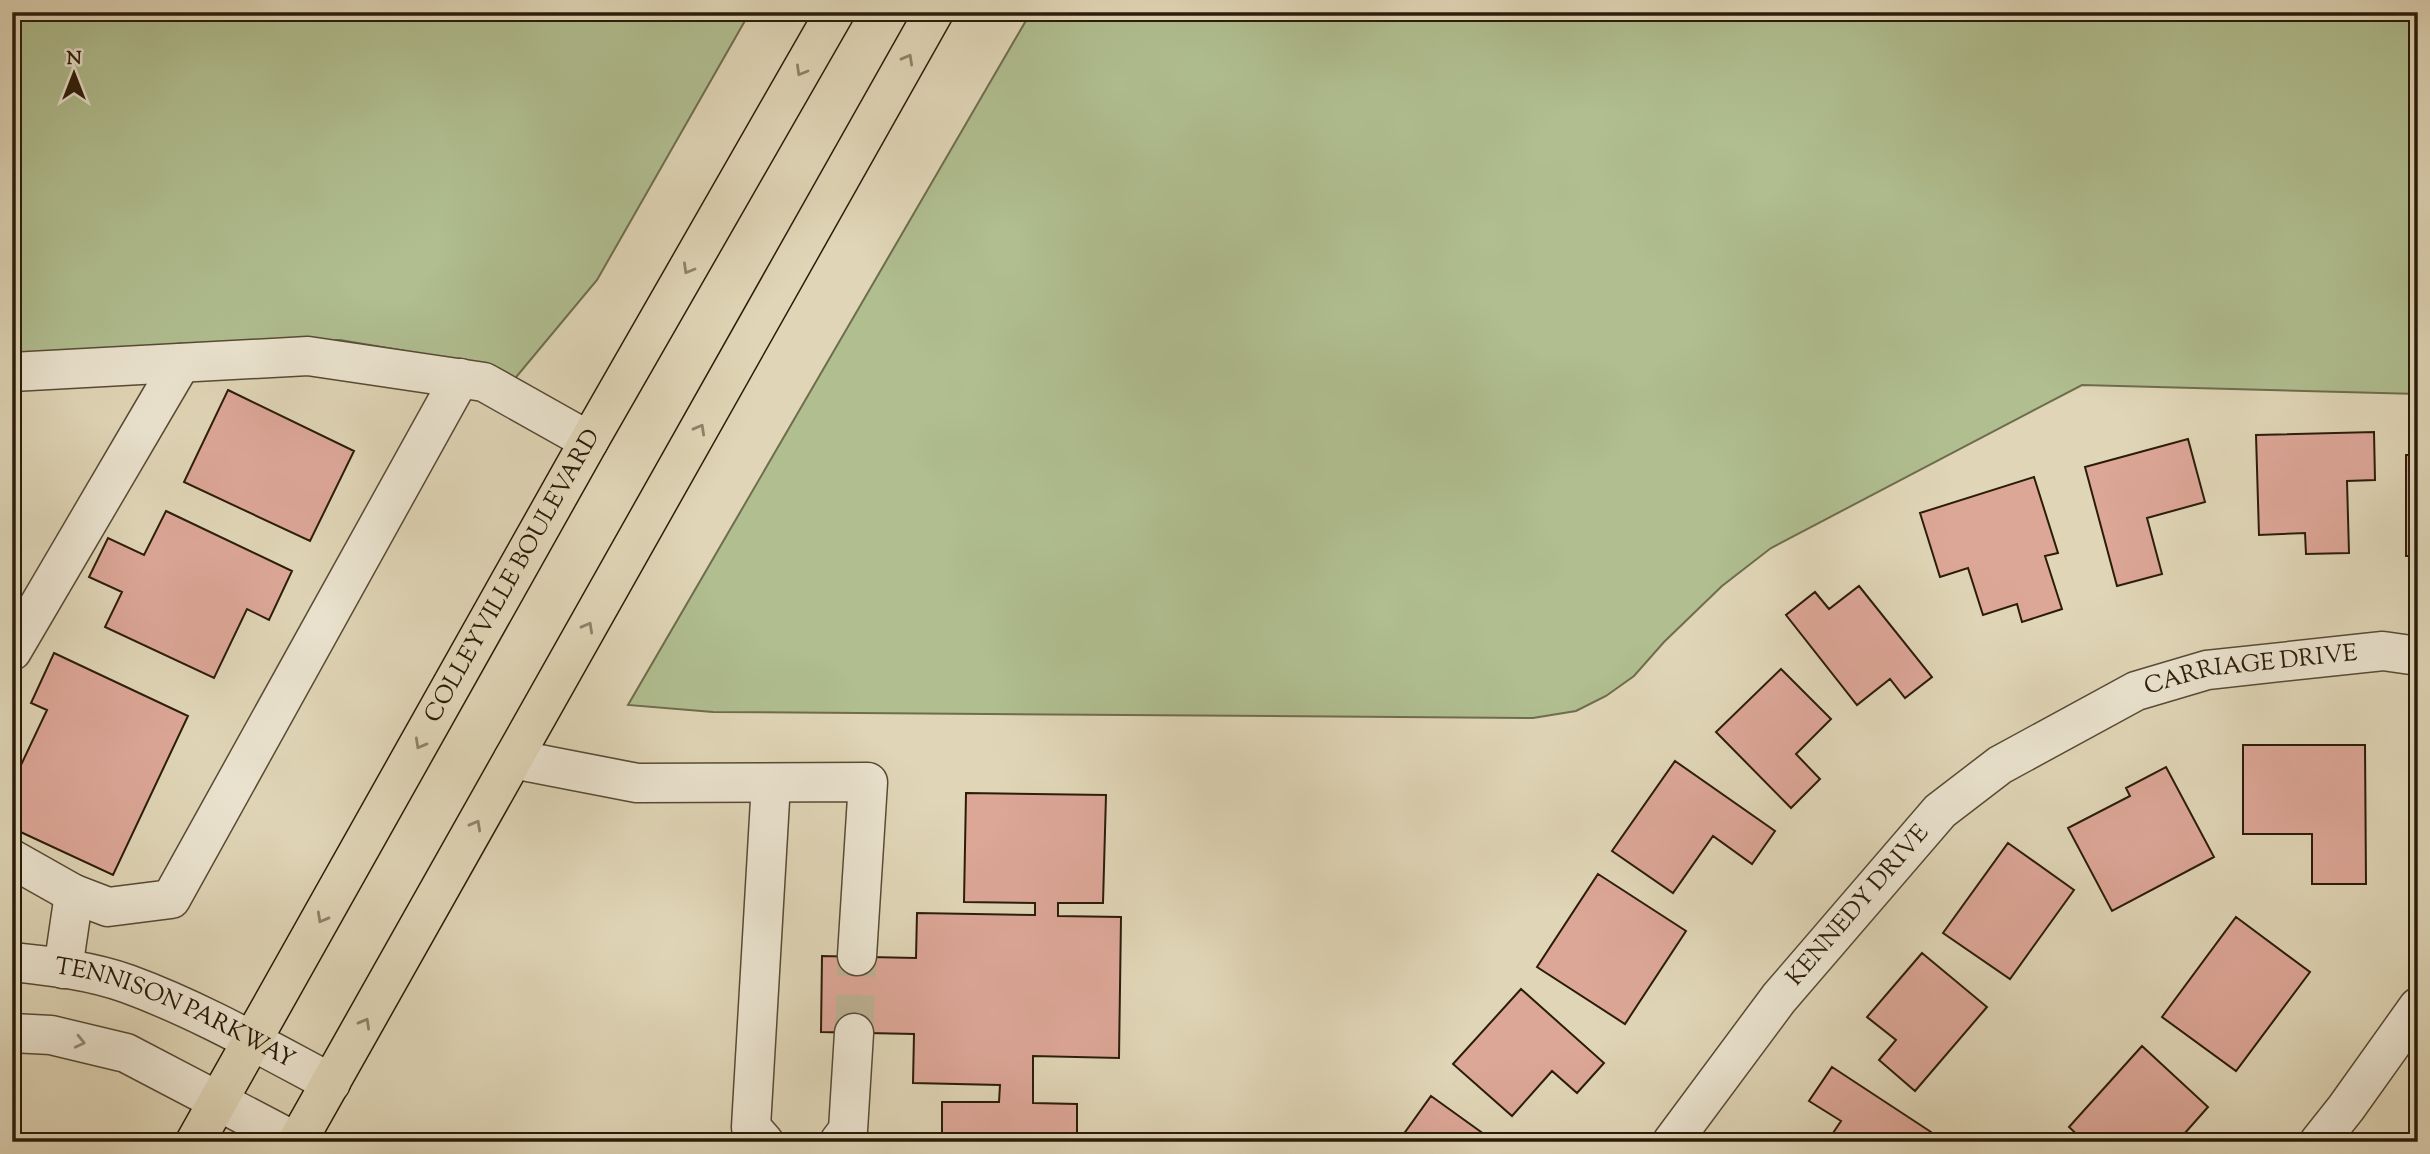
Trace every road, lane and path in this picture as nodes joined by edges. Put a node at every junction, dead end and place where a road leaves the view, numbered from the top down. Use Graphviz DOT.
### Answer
graph roads {
  1 [pos="835,12"];
  2 [pos="934,12"];
  3 [pos="181,363"];
  4 [pos="12,372"];
  5 [pos="460,378"];
  6 [pos="589,441"];
  7 [pos="12,651"];
  8 [pos="2418,656"];
  9 [pos="2089,717"];
  10 [pos="513,759"];
  11 [pos="771,783"];
  12 [pos="12,859"];
  13 [pos="74,894"];
  14 [pos="857,956"];
  15 [pos="12,962"];
  16 [pos="62,969"];
  17 [pos="2418,1007"];
  18 [pos="12,1033"];
  19 [pos="854,1033"];
  20 [pos="252,1041"];
  21 [pos="331,1083"];
  22 [pos="218,1102"];
  23 [pos="195,1142"];
  24 [pos="297,1142"];
  25 [pos="764,1142"];
  26 [pos="839,1142"];
  27 [pos="1672,1142"];
  28 [pos="2319,1142"];
  1 -- 6 [label="main road, COLLEYVILLE BOULEVARD, one-way"];
  10 -- 2 [label="main road, one-way"];
  3 -- 4 [label="street"];
  3 -- 5 [label="street"];
  3 -- 7 [label="street"];
  5 -- 6 [label="street"];
  5 -- 13 [label="street"];
  6 -- 20 [label="main road, COLLEYVILLE BOULEVARD, one-way"];
  8 -- 9 [label="street, CARRIAGE DRIVE"];
  9 -- 27 [label="street, KENNEDY DRIVE"];
  10 -- 11 [label="street"];
  21 -- 10 [label="main road, one-way"];
  11 -- 14 [label="street"];
  11 -- 25 [label="street"];
  12 -- 13 [label="street"];
  13 -- 16 [label="street"];
  15 -- 16 [label="street, TENNISON PARKWAY"];
  16 -- 20 [label="street, TENNISON PARKWAY"];
  17 -- 28 [label="street"];
  18 -- 22 [label="street, TENNISON PARKWAY, one-way"];
  19 -- 26 [label="street"];
  20 -- 21 [label="street, TENNISON PARKWAY"];
  20 -- 22 [label="main road, COLLEYVILLE BOULEVARD"];
  21 -- 24 [label="main road"];
  22 -- 23 [label="main road, COLLEYVILLE BOULEVARD"];
  22 -- 24 [label="street, TENNISON PARKWAY"];
}
